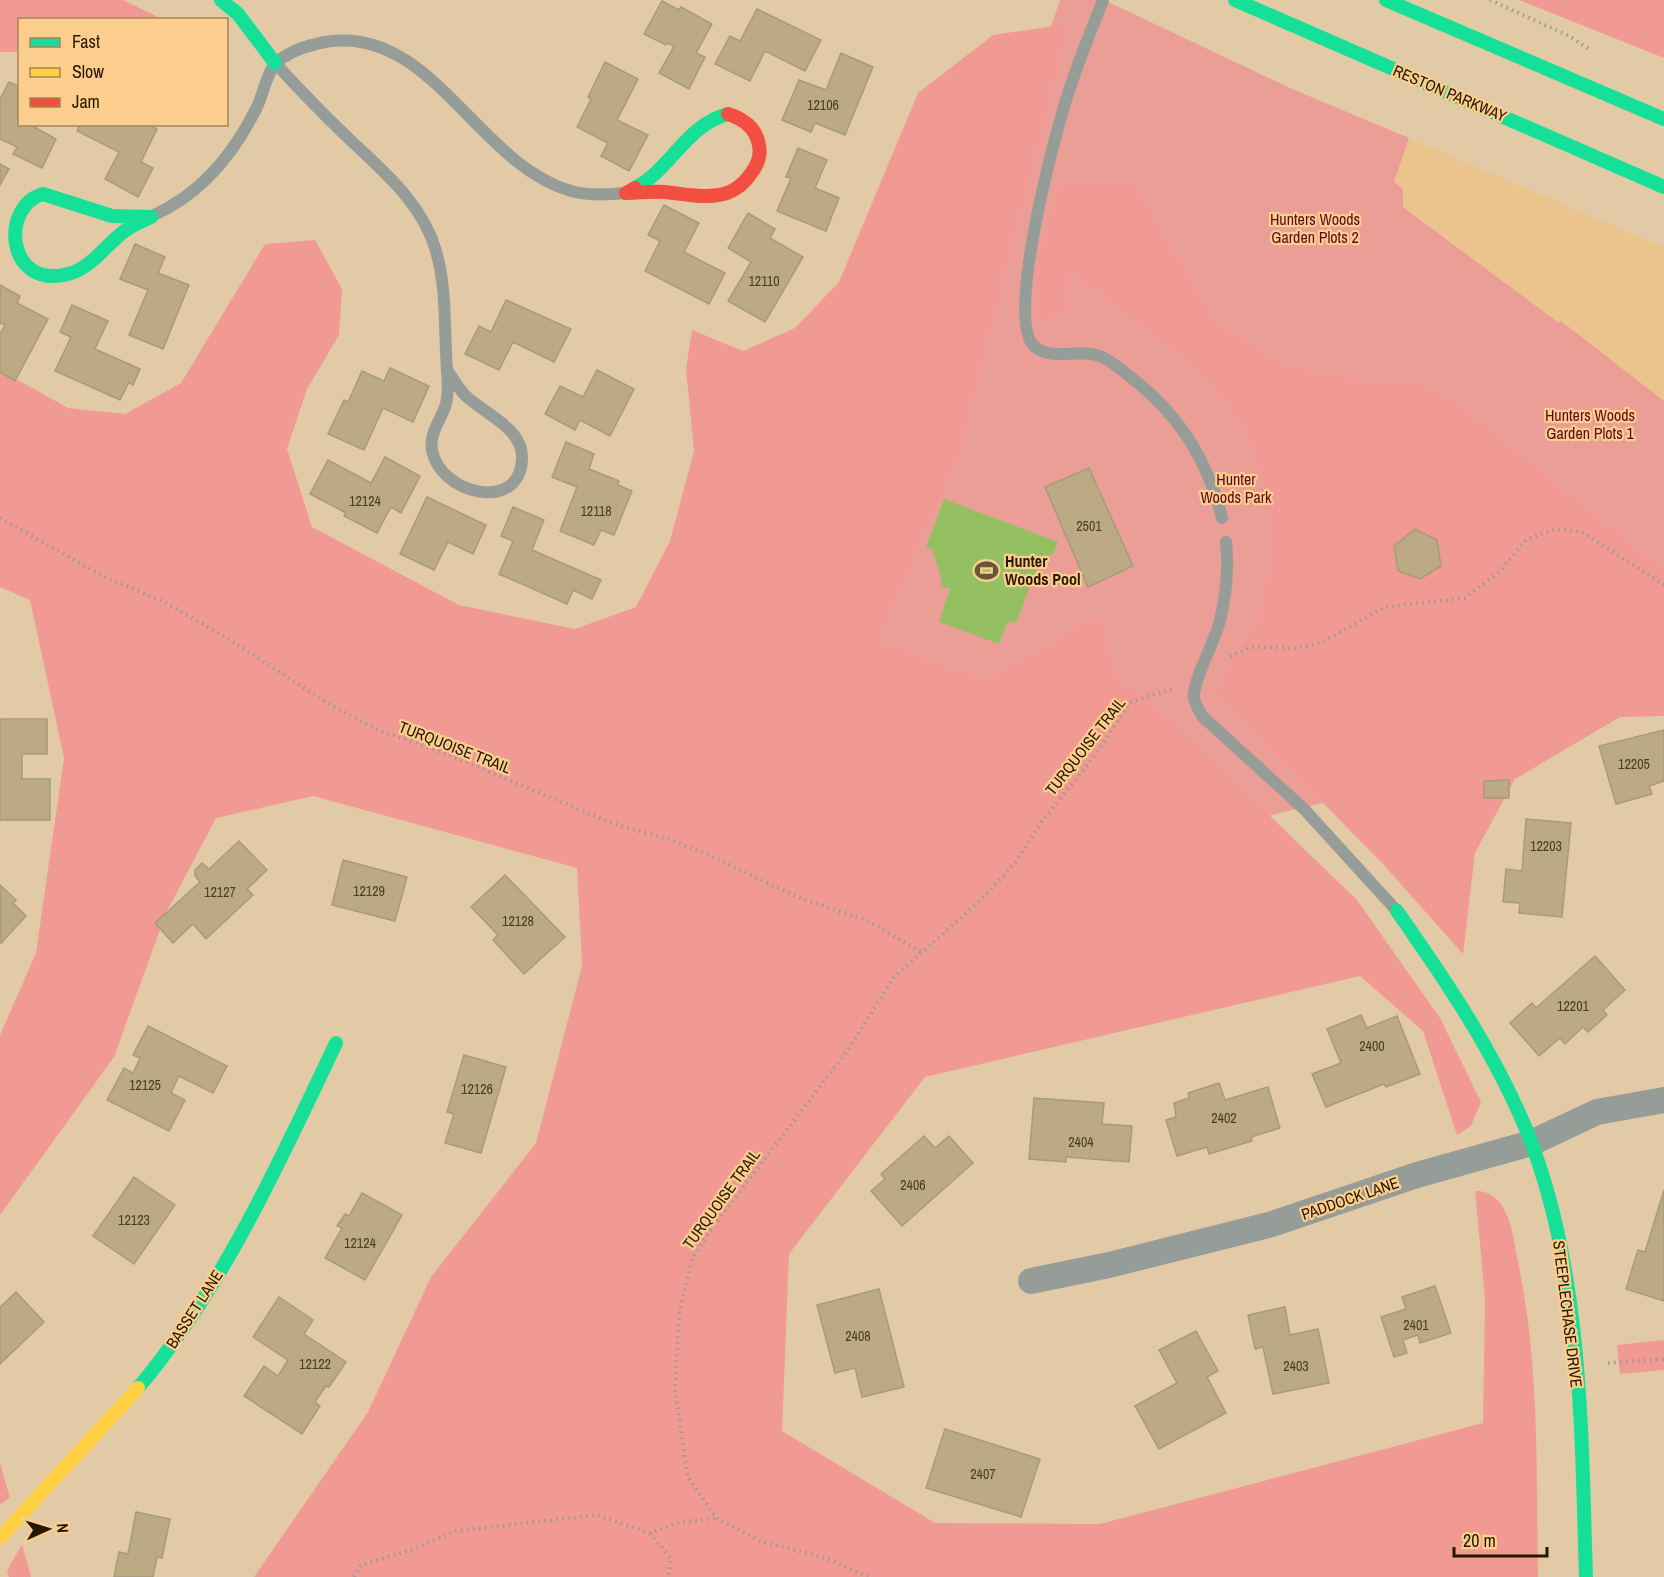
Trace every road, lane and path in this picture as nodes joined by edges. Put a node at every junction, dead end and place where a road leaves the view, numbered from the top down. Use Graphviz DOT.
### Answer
graph roads {
  1 [pos="221,0"];
  2 [pos="1103,0"];
  3 [pos="1235,0"];
  4 [pos="1386,0"];
  5 [pos="275,63"];
  6 [pos="1664,119"];
  7 [pos="1664,187"];
  8 [pos="626,193"];
  9 [pos="151,217"];
  10 [pos="447,370"];
  11 [pos="0,518"];
  12 [pos="1222,518"];
  13 [pos="1226,542"];
  14 [pos="1664,585"];
  15 [pos="1200,673"];
  16 [pos="1397,911"];
  17 [pos="923,953"];
  18 [pos="336,1043"];
  19 [pos="1664,1100"];
  20 [pos="1531,1143"];
  21 [pos="1031,1281"];
  22 [pos="1664,1359"];
  23 [pos="1574,1366"];
  24 [pos="716,1518"];
  25 [pos="651,1533"];
  26 [pos="0,1538"];
  27 [pos="354,1577"];
  28 [pos="668,1577"];
  29 [pos="867,1577"];
  30 [pos="1586,1577"];
  1 -- 5 [label="street"];
  2 -- 12 [label="lane"];
  3 -- 7 [label="street, RESTON PARKWAY"];
  4 -- 6 [label="street"];
  5 -- 8 [label="lane"];
  5 -- 9 [label="lane"];
  5 -- 10 [label="lane"];
  8 -- 8 [label="street"];
  9 -- 9 [label="street"];
  10 -- 10 [label="lane"];
  11 -- 17 [label="path, TURQUOISE TRAIL"];
  13 -- 15 [label="lane"];
  14 -- 15 [label="path, TURQUOISE TRAIL"];
  15 -- 16 [label="lane"];
  15 -- 17 [label="path, TURQUOISE TRAIL"];
  16 -- 20 [label="street, STEEPLECHASE DRIVE"];
  17 -- 24 [label="path, TURQUOISE TRAIL"];
  18 -- 26 [label="street, BASSET LANE"];
  19 -- 20 [label="street, PADDOCK LANE"];
  20 -- 21 [label="street, PADDOCK LANE"];
  20 -- 23 [label="street, STEEPLECHASE DRIVE"];
  22 -- 23 [label="path"];
  23 -- 30 [label="street, STEEPLECHASE DRIVE"];
  24 -- 25 [label="path"];
  24 -- 29 [label="path, TURQUOISE TRAIL"];
  25 -- 27 [label="path"];
  25 -- 28 [label="path"];
}
